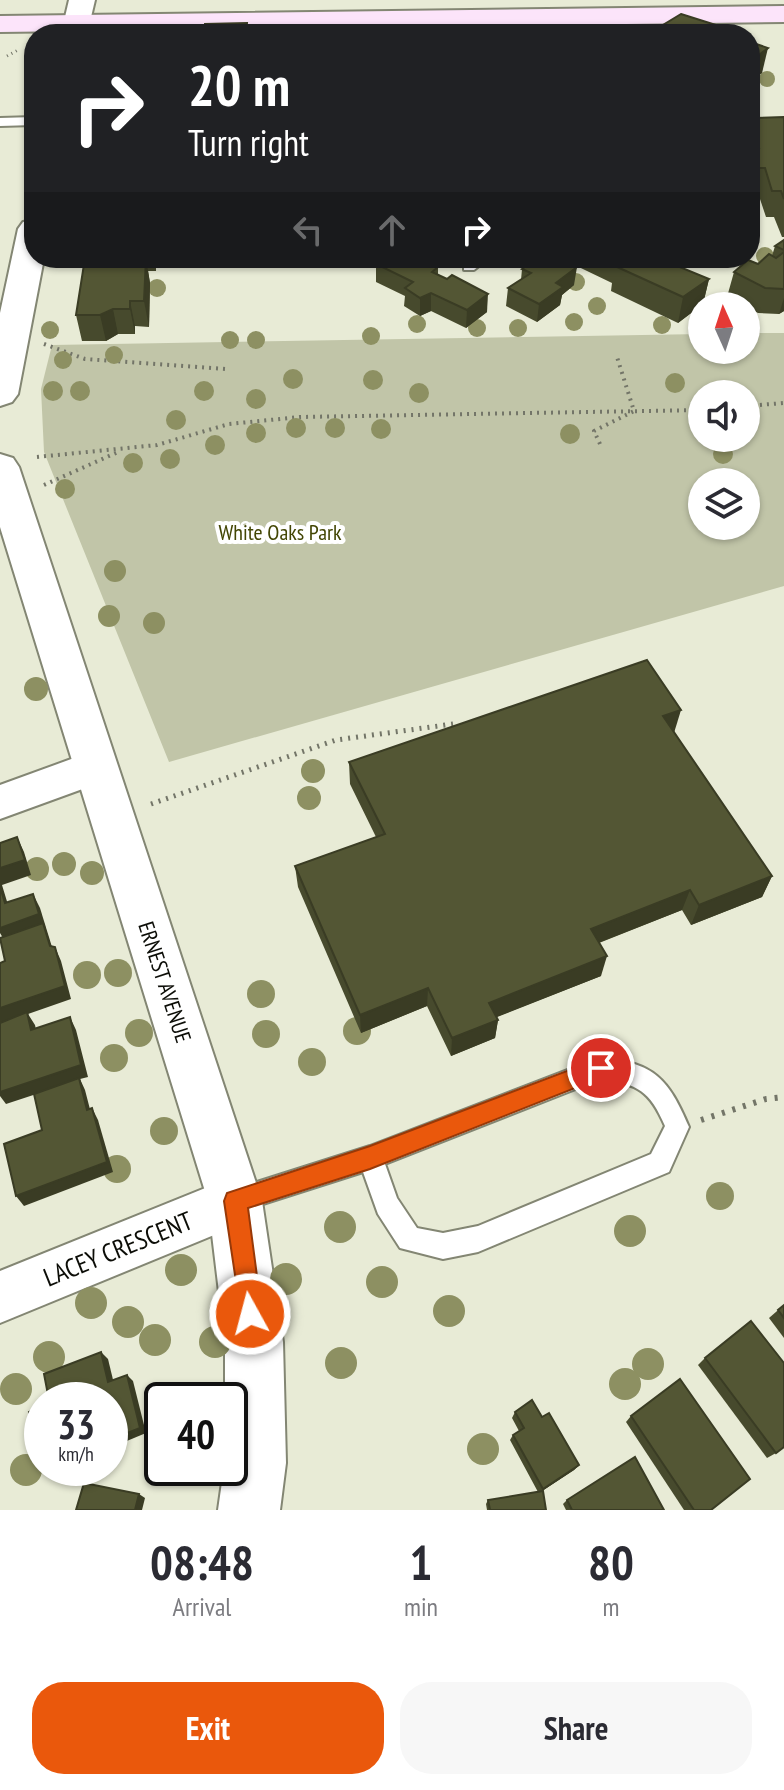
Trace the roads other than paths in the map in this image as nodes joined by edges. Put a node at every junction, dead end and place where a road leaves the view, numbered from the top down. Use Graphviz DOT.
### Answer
graph roads {
  1 [pos="542,0"];
  2 [pos="0,8"];
  3 [pos="784,14"];
  4 [pos="78,16"];
  5 [pos="0,24"];
  6 [pos="24,121"];
  7 [pos="0,122"];
  8 [pos="26,268"];
  9 [pos="0,394"];
  10 [pos="19,462"];
  11 [pos="96,767"];
  12 [pos="0,802"];
  13 [pos="370,1158"];
  14 [pos="235,1201"];
  15 [pos="0,1297"];
  16 [pos="249,1510"];
  1 -- 4 [label="main road"];
  2 -- 4 [label="main road"];
  3 -- 4 [label="main road"];
  4 -- 5 [label="main road"];
  6 -- 7 [label="lane"];
  8 -- 9 [label="street"];
  10 -- 11 [label="street, ERNEST AVENUE"];
  11 -- 12 [label="street"];
  11 -- 14 [label="street, ERNEST AVENUE"];
  13 -- 13 [label="lane"];
  13 -- 14 [label="lane"];
  14 -- 15 [label="street, LACEY CRESCENT"];
  14 -- 16 [label="street, ERNEST AVENUE"];
}
